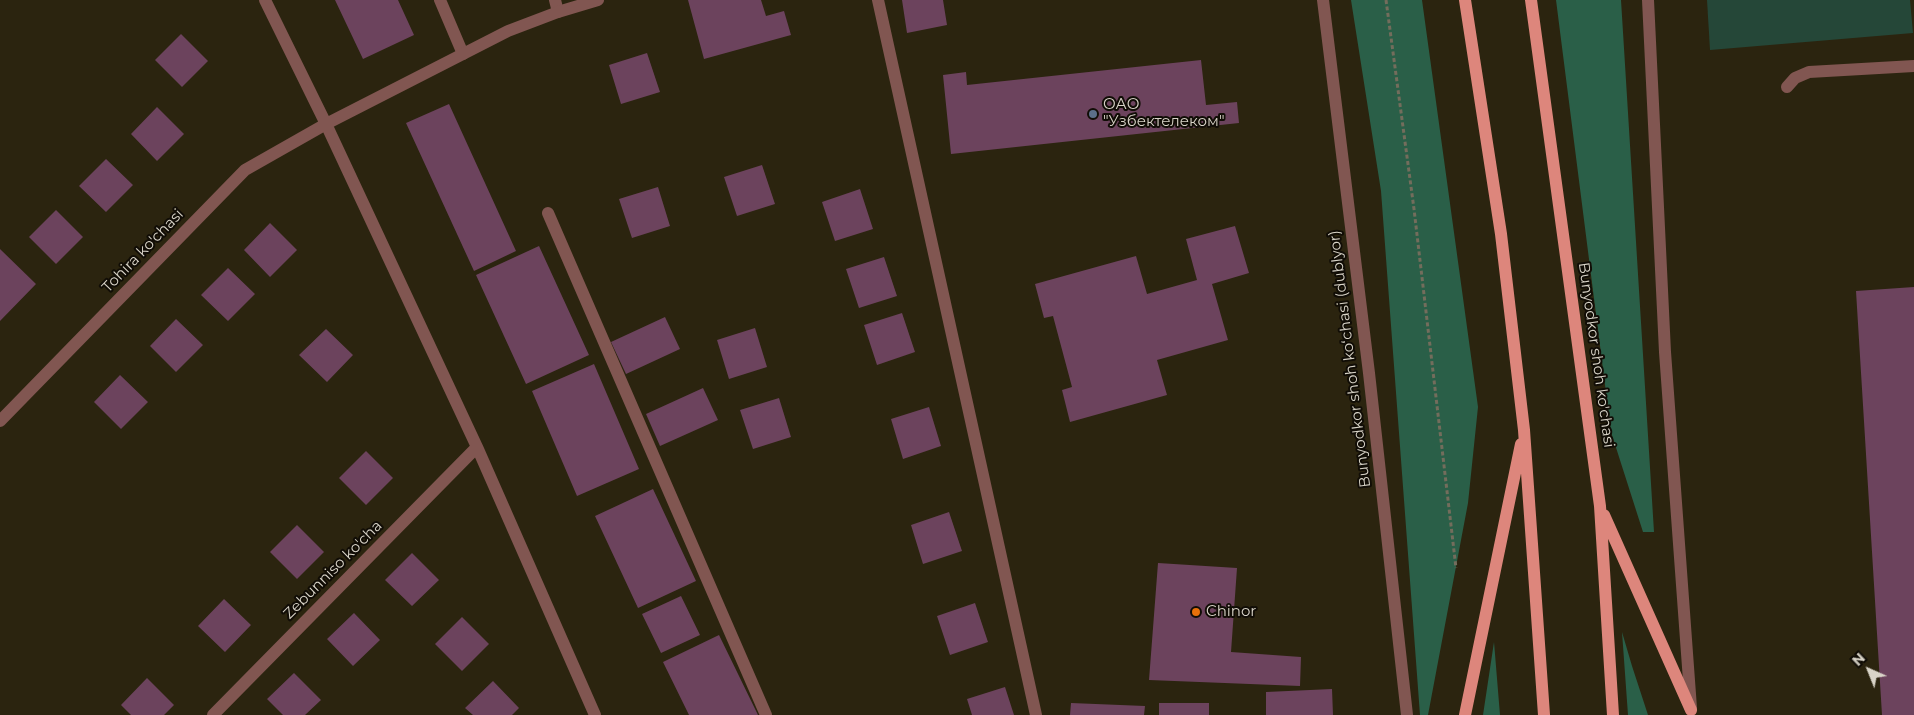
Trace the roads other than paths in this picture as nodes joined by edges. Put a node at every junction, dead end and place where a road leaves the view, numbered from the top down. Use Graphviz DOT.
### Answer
graph roads {
  1 [pos="265,0"];
  2 [pos="440,0"];
  3 [pos="598,0"];
  4 [pos="878,0"];
  5 [pos="1322,0"];
  6 [pos="1465,0"];
  7 [pos="1531,0"];
  8 [pos="1648,0"];
  9 [pos="557,6"];
  10 [pos="463,54"];
  11 [pos="1914,66"];
  12 [pos="1786,87"];
  13 [pos="326,124"];
  14 [pos="548,213"];
  15 [pos="0,421"];
  16 [pos="1524,430"];
  17 [pos="477,447"];
  18 [pos="1600,506"];
  19 [pos="1691,713"];
  20 [pos="213,715"];
  21 [pos="595,715"];
  22 [pos="766,715"];
  23 [pos="1036,715"];
  24 [pos="1407,715"];
  25 [pos="1465,715"];
  26 [pos="1544,715"];
  27 [pos="1614,715"];
  1 -- 13 [label="street"];
  2 -- 10 [label="street"];
  3 -- 9 [label="street, Tohira ko'chasi"];
  4 -- 23 [label="street"];
  5 -- 24 [label="street, Bunyodkor shoh koʻchasi (dublyor)"];
  6 -- 16 [label="main road"];
  7 -- 18 [label="main road, Bunyodkor shoh ko'chasi"];
  8 -- 19 [label="street"];
  9 -- 10 [label="street, Tohira ko'chasi"];
  10 -- 13 [label="street, Tohira ko'chasi"];
  11 -- 12 [label="street"];
  13 -- 15 [label="street, Tohira ko'chasi"];
  13 -- 17 [label="street"];
  14 -- 22 [label="street"];
  16 -- 25 [label="main road"];
  16 -- 26 [label="main road"];
  17 -- 20 [label="street, Zebunniso ko'cha"];
  17 -- 21 [label="street"];
  18 -- 19 [label="main road"];
  18 -- 27 [label="main road, Bunyodkor shoh ko'chasi"];
}
